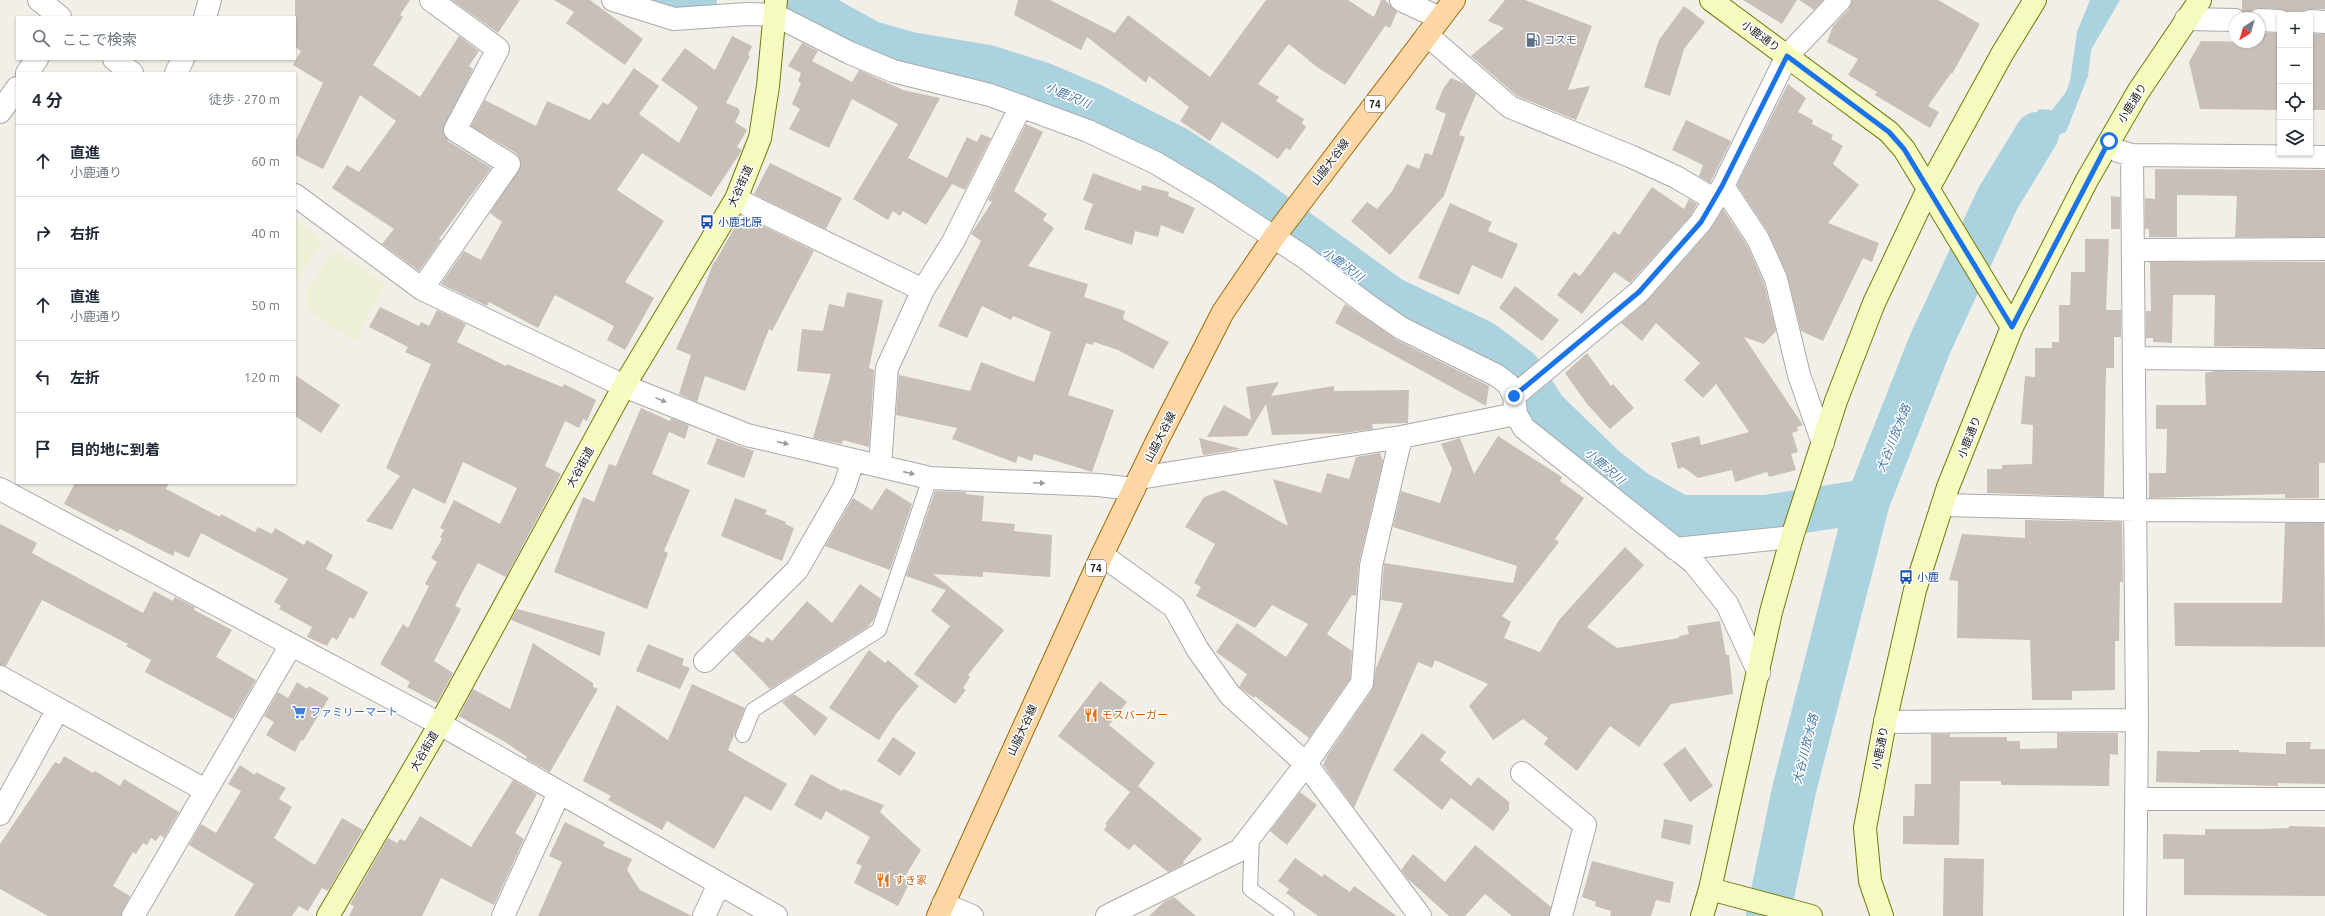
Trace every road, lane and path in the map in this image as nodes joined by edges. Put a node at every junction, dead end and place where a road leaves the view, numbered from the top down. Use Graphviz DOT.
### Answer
graph roads {
  1 [pos="39,0"];
  2 [pos="210,0"];
  3 [pos="431,0"];
  4 [pos="612,0"];
  5 [pos="1401,0"];
  6 [pos="1454,0"];
  7 [pos="1840,0"];
  8 [pos="2035,0"];
  9 [pos="2200,0"];
  10 [pos="1717,2"];
  11 [pos="776,8"];
  12 [pos="59,16"];
  13 [pos="205,16"];
  14 [pos="1440,18"];
  15 [pos="2186,19"];
  16 [pos="2229,20"];
  17 [pos="2265,20"];
  18 [pos="2277,21"];
  19 [pos="2313,21"];
  20 [pos="2325,22"];
  21 [pos="1427,35"];
  22 [pos="1787,56"];
  23 [pos="36,60"];
  24 [pos="115,60"];
  25 [pos="182,60"];
  26 [pos="29,72"];
  27 [pos="131,72"];
  28 [pos="176,72"];
  29 [pos="16,89"];
  30 [pos="1021,106"];
  31 [pos="0,112"];
  32 [pos="2105,148"];
  33 [pos="2132,155"];
  34 [pos="2325,157"];
  35 [pos="1928,189"];
  36 [pos="1719,193"];
  37 [pos="296,196"];
  38 [pos="736,199"];
  39 [pos="1275,235"];
  40 [pos="2325,249"];
  41 [pos="2133,250"];
  42 [pos="422,289"];
  43 [pos="923,290"];
  44 [pos="2012,327"];
  45 [pos="2134,358"];
  46 [pos="2325,360"];
  47 [pos="624,386"];
  48 [pos="1515,405"];
  49 [pos="1401,437"];
  50 [pos="1823,443"];
  51 [pos="853,460"];
  52 [pos="880,466"];
  53 [pos="930,478"];
  54 [pos="1136,484"];
  55 [pos="0,488"];
  56 [pos="1943,505"];
  57 [pos="2135,510"];
  58 [pos="2325,511"];
  59 [pos="1792,537"];
  60 [pos="1675,549"];
  61 [pos="1102,555"];
  62 [pos="291,645"];
  63 [pos="705,661"];
  64 [pos="1758,673"];
  65 [pos="0,677"];
  66 [pos="58,709"];
  67 [pos="2137,720"];
  68 [pos="1885,722"];
  69 [pos="440,724"];
  70 [pos="743,735"];
  71 [pos="1306,764"];
  72 [pos="1522,773"];
  73 [pos="205,790"];
  74 [pos="559,793"];
  75 [pos="2136,799"];
  76 [pos="2325,799"];
  77 [pos="0,814"];
  78 [pos="1252,835"];
  79 [pos="719,884"];
  80 [pos="1710,890"];
  81 [pos="941,910"];
  82 [pos="133,916"];
  83 [pos="328,916"];
  84 [pos="503,916"];
  85 [pos="704,916"];
  86 [pos="776,916"];
  87 [pos="972,916"];
  88 [pos="1107,916"];
  89 [pos="1287,916"];
  90 [pos="1420,916"];
  91 [pos="1561,916"];
  92 [pos="1702,916"];
  93 [pos="1811,916"];
  94 [pos="1882,916"];
  95 [pos="2136,916"];
  1 -- 12 [label="street"];
  2 -- 13 [label="street"];
  3 -- 42 [label="street"];
  4 -- 11 [label="street"];
  5 -- 14 [label="street"];
  6 -- 14 [label="main road, 山脇大谷線 / 74"];
  7 -- 22 [label="street"];
  8 -- 35 [label="street"];
  9 -- 15 [label="street, 小鹿通り"];
  10 -- 22 [label="street, 小鹿通り"];
  11 -- 30 [label="street"];
  11 -- 38 [label="street, 大谷街道"];
  14 -- 21 [label="main road, 山脇大谷線 / 74"];
  15 -- 16 [label="street"];
  15 -- 32 [label="street, 小鹿通り"];
  17 -- 18 [label="street"];
  19 -- 20 [label="street"];
  21 -- 36 [label="street"];
  21 -- 39 [label="main road, 山脇大谷線 / 74"];
  22 -- 35 [label="street, 小鹿通り"];
  22 -- 36 [label="street"];
  23 -- 26 [label="street"];
  24 -- 27 [label="street"];
  25 -- 28 [label="street"];
  29 -- 31 [label="street"];
  30 -- 39 [label="street"];
  30 -- 43 [label="street"];
  32 -- 33 [label="street"];
  32 -- 44 [label="street, 小鹿通り"];
  33 -- 34 [label="street"];
  33 -- 41 [label="street"];
  35 -- 44 [label="street, 小鹿通り"];
  35 -- 50 [label="street"];
  36 -- 48 [label="street"];
  36 -- 50 [label="street"];
  37 -- 42 [label="street"];
  38 -- 43 [label="street"];
  38 -- 47 [label="street, 大谷街道"];
  39 -- 48 [label="street"];
  39 -- 54 [label="main road, 山脇大谷線 / 74"];
  40 -- 41 [label="street"];
  41 -- 45 [label="street"];
  42 -- 47 [label="street"];
  43 -- 52 [label="street"];
  44 -- 56 [label="street, 小鹿通り"];
  45 -- 46 [label="street"];
  45 -- 57 [label="street"];
  47 -- 51 [label="street, one-way"];
  47 -- 69 [label="street, 大谷街道"];
  48 -- 49 [label="street"];
  48 -- 60 [label="street"];
  49 -- 54 [label="street"];
  49 -- 71 [label="street"];
  50 -- 59 [label="street"];
  51 -- 52 [label="street"];
  51 -- 63 [label="street"];
  52 -- 53 [label="street, one-way"];
  53 -- 54 [label="street, one-way"];
  53 -- 70 [label="lane"];
  54 -- 61 [label="main road, 山脇大谷線 / 74"];
  55 -- 62 [label="street"];
  56 -- 57 [label="street"];
  56 -- 68 [label="street, 小鹿通り"];
  57 -- 58 [label="street"];
  57 -- 67 [label="street"];
  59 -- 60 [label="street"];
  59 -- 64 [label="street"];
  60 -- 64 [label="street"];
  61 -- 71 [label="street"];
  61 -- 81 [label="main road, 山脇大谷線 / 74"];
  62 -- 69 [label="street"];
  62 -- 73 [label="street"];
  64 -- 80 [label="street"];
  65 -- 66 [label="street"];
  66 -- 73 [label="street"];
  66 -- 77 [label="street"];
  67 -- 68 [label="street"];
  67 -- 75 [label="street"];
  68 -- 94 [label="street, 小鹿通り"];
  69 -- 74 [label="street"];
  69 -- 83 [label="street, 大谷街道"];
  71 -- 78 [label="street"];
  71 -- 90 [label="street"];
  72 -- 91 [label="street"];
  73 -- 82 [label="street"];
  74 -- 79 [label="street"];
  74 -- 84 [label="street"];
  75 -- 76 [label="street"];
  75 -- 95 [label="street"];
  78 -- 88 [label="street"];
  78 -- 89 [label="lane"];
  79 -- 85 [label="street"];
  79 -- 86 [label="street"];
  80 -- 92 [label="street"];
  80 -- 93 [label="street"];
  81 -- 87 [label="street"];
}
